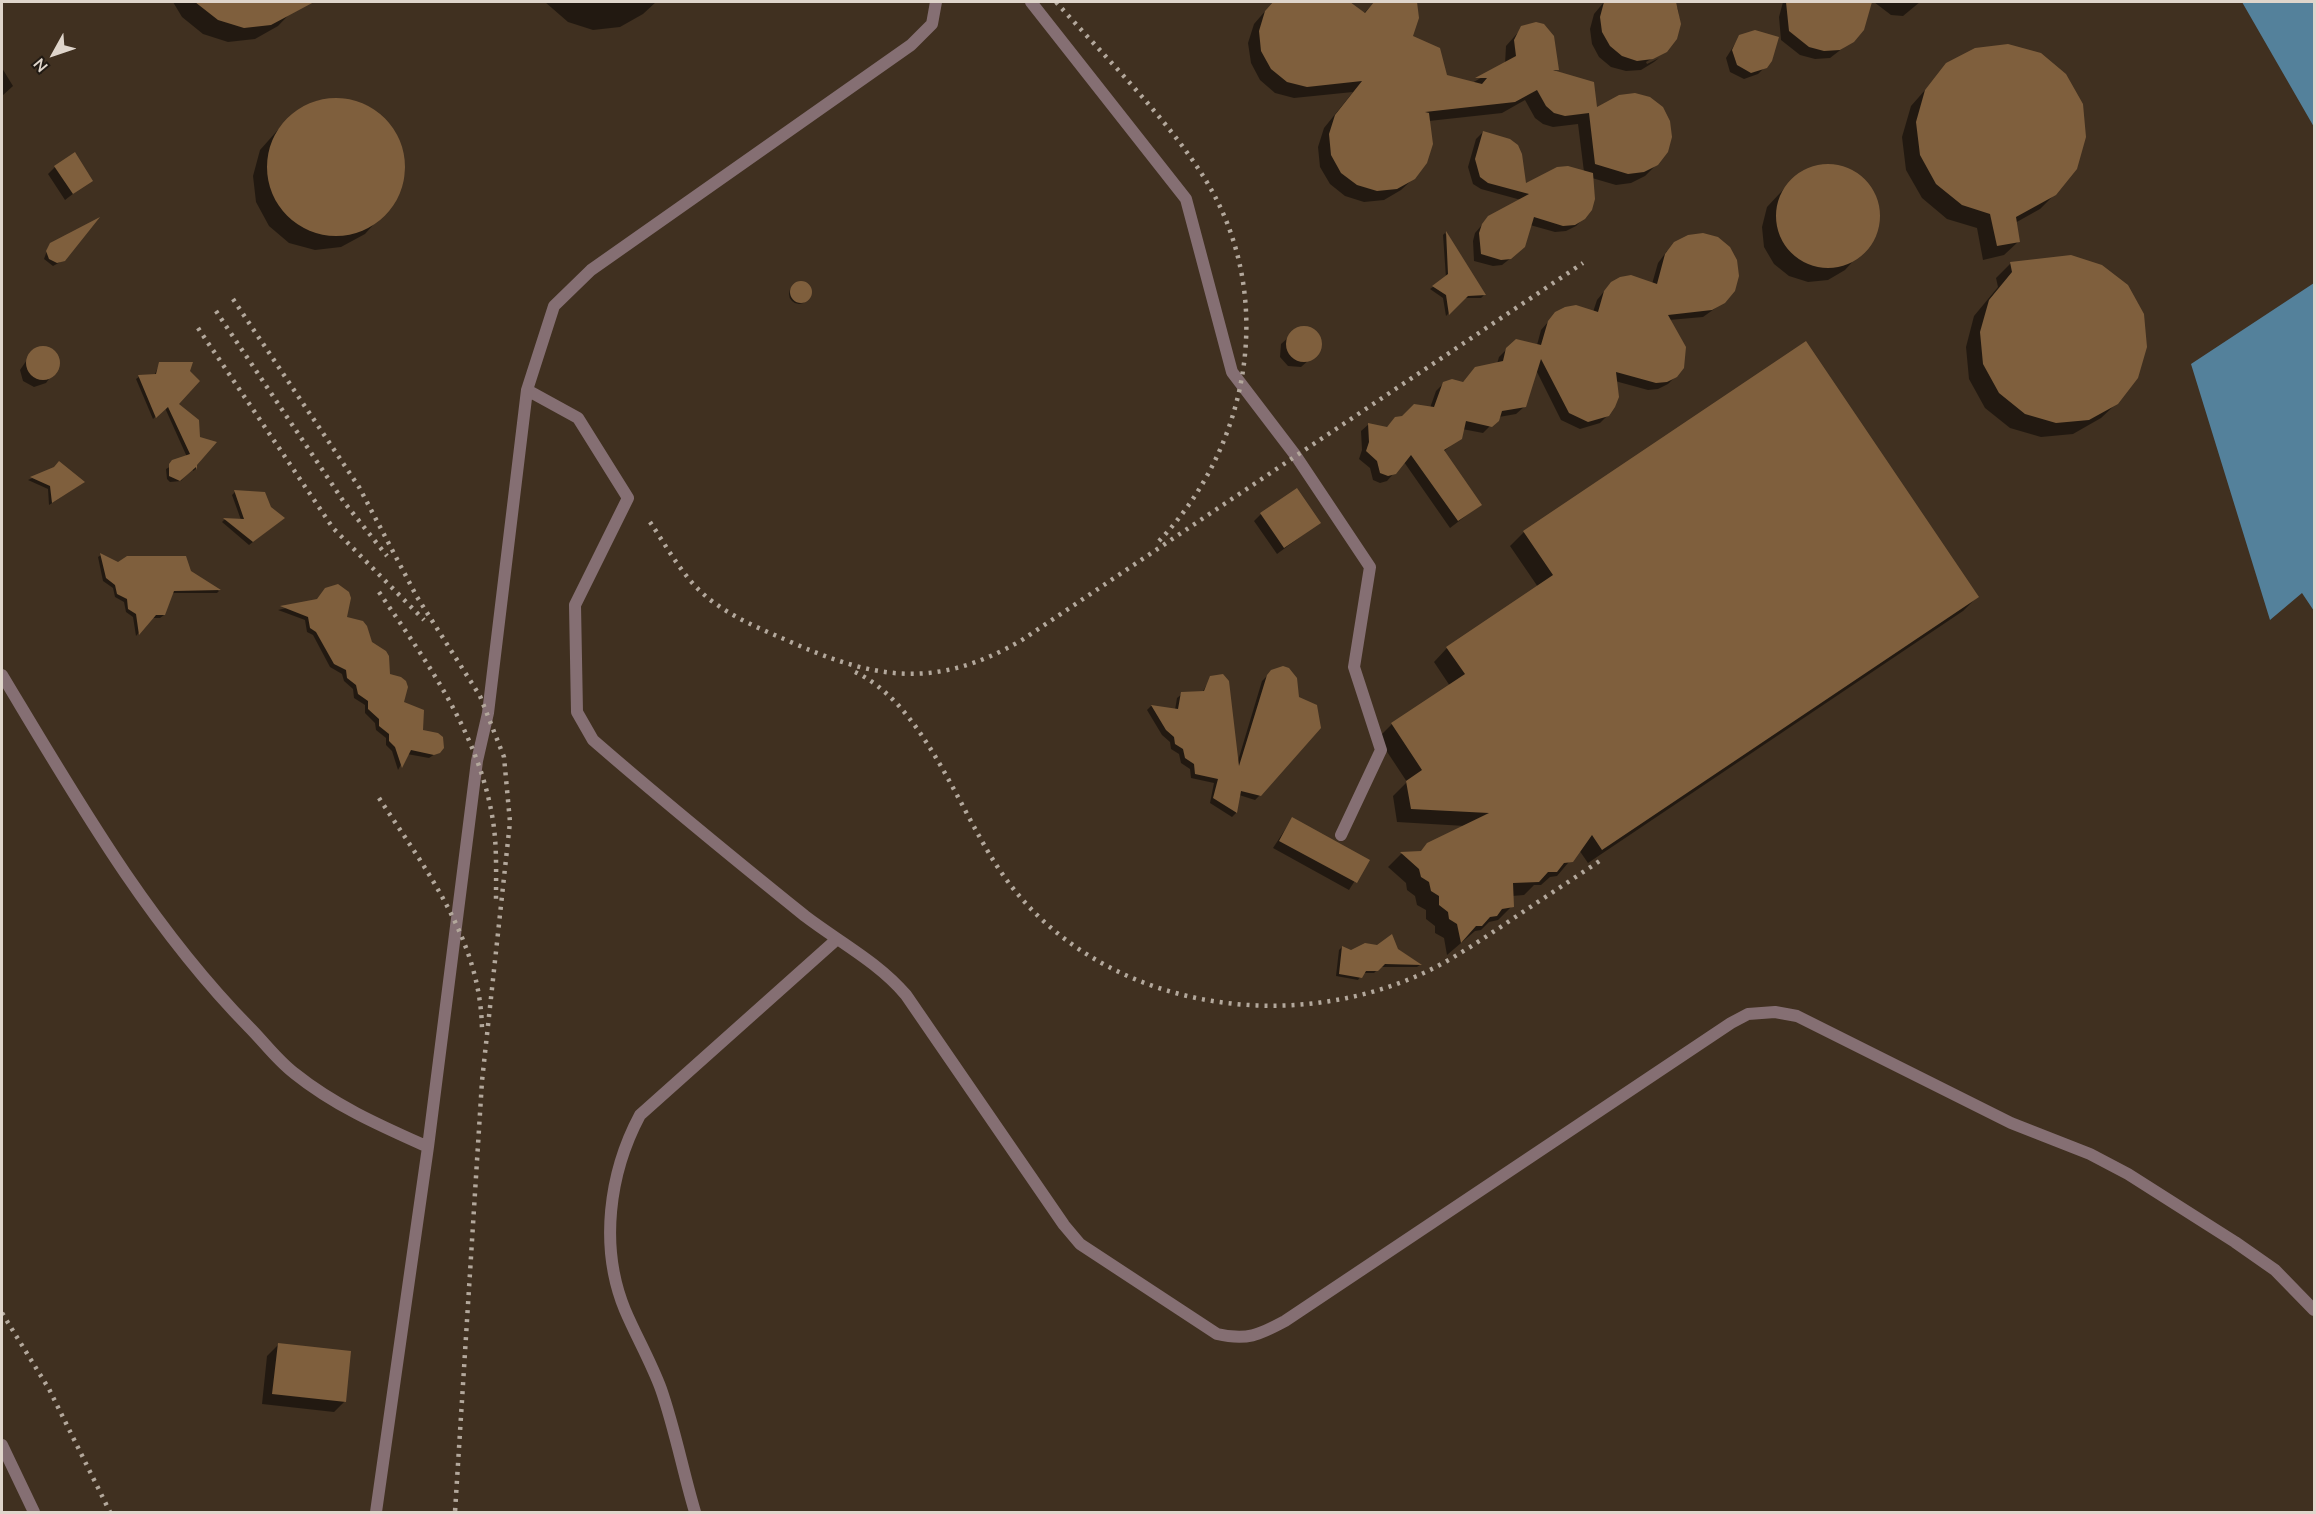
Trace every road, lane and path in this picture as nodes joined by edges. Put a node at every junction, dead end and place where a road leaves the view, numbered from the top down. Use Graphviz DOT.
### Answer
graph roads {
  1 [pos="936,2"];
  2 [pos="1031,2"];
  3 [pos="527,390"];
  4 [pos="2,675"];
  5 [pos="1341,835"];
  6 [pos="836,940"];
  7 [pos="428,1147"];
  8 [pos="2314,1310"];
  9 [pos="2,1445"];
  10 [pos="34,1512"];
  11 [pos="376,1512"];
  12 [pos="695,1512"];
  1 -- 3 [label="lane"];
  2 -- 5 [label="lane"];
  3 -- 6 [label="lane"];
  3 -- 7 [label="lane"];
  4 -- 7 [label="lane"];
  6 -- 8 [label="lane"];
  6 -- 12 [label="lane"];
  7 -- 11 [label="lane"];
  9 -- 10 [label="lane"];
}
